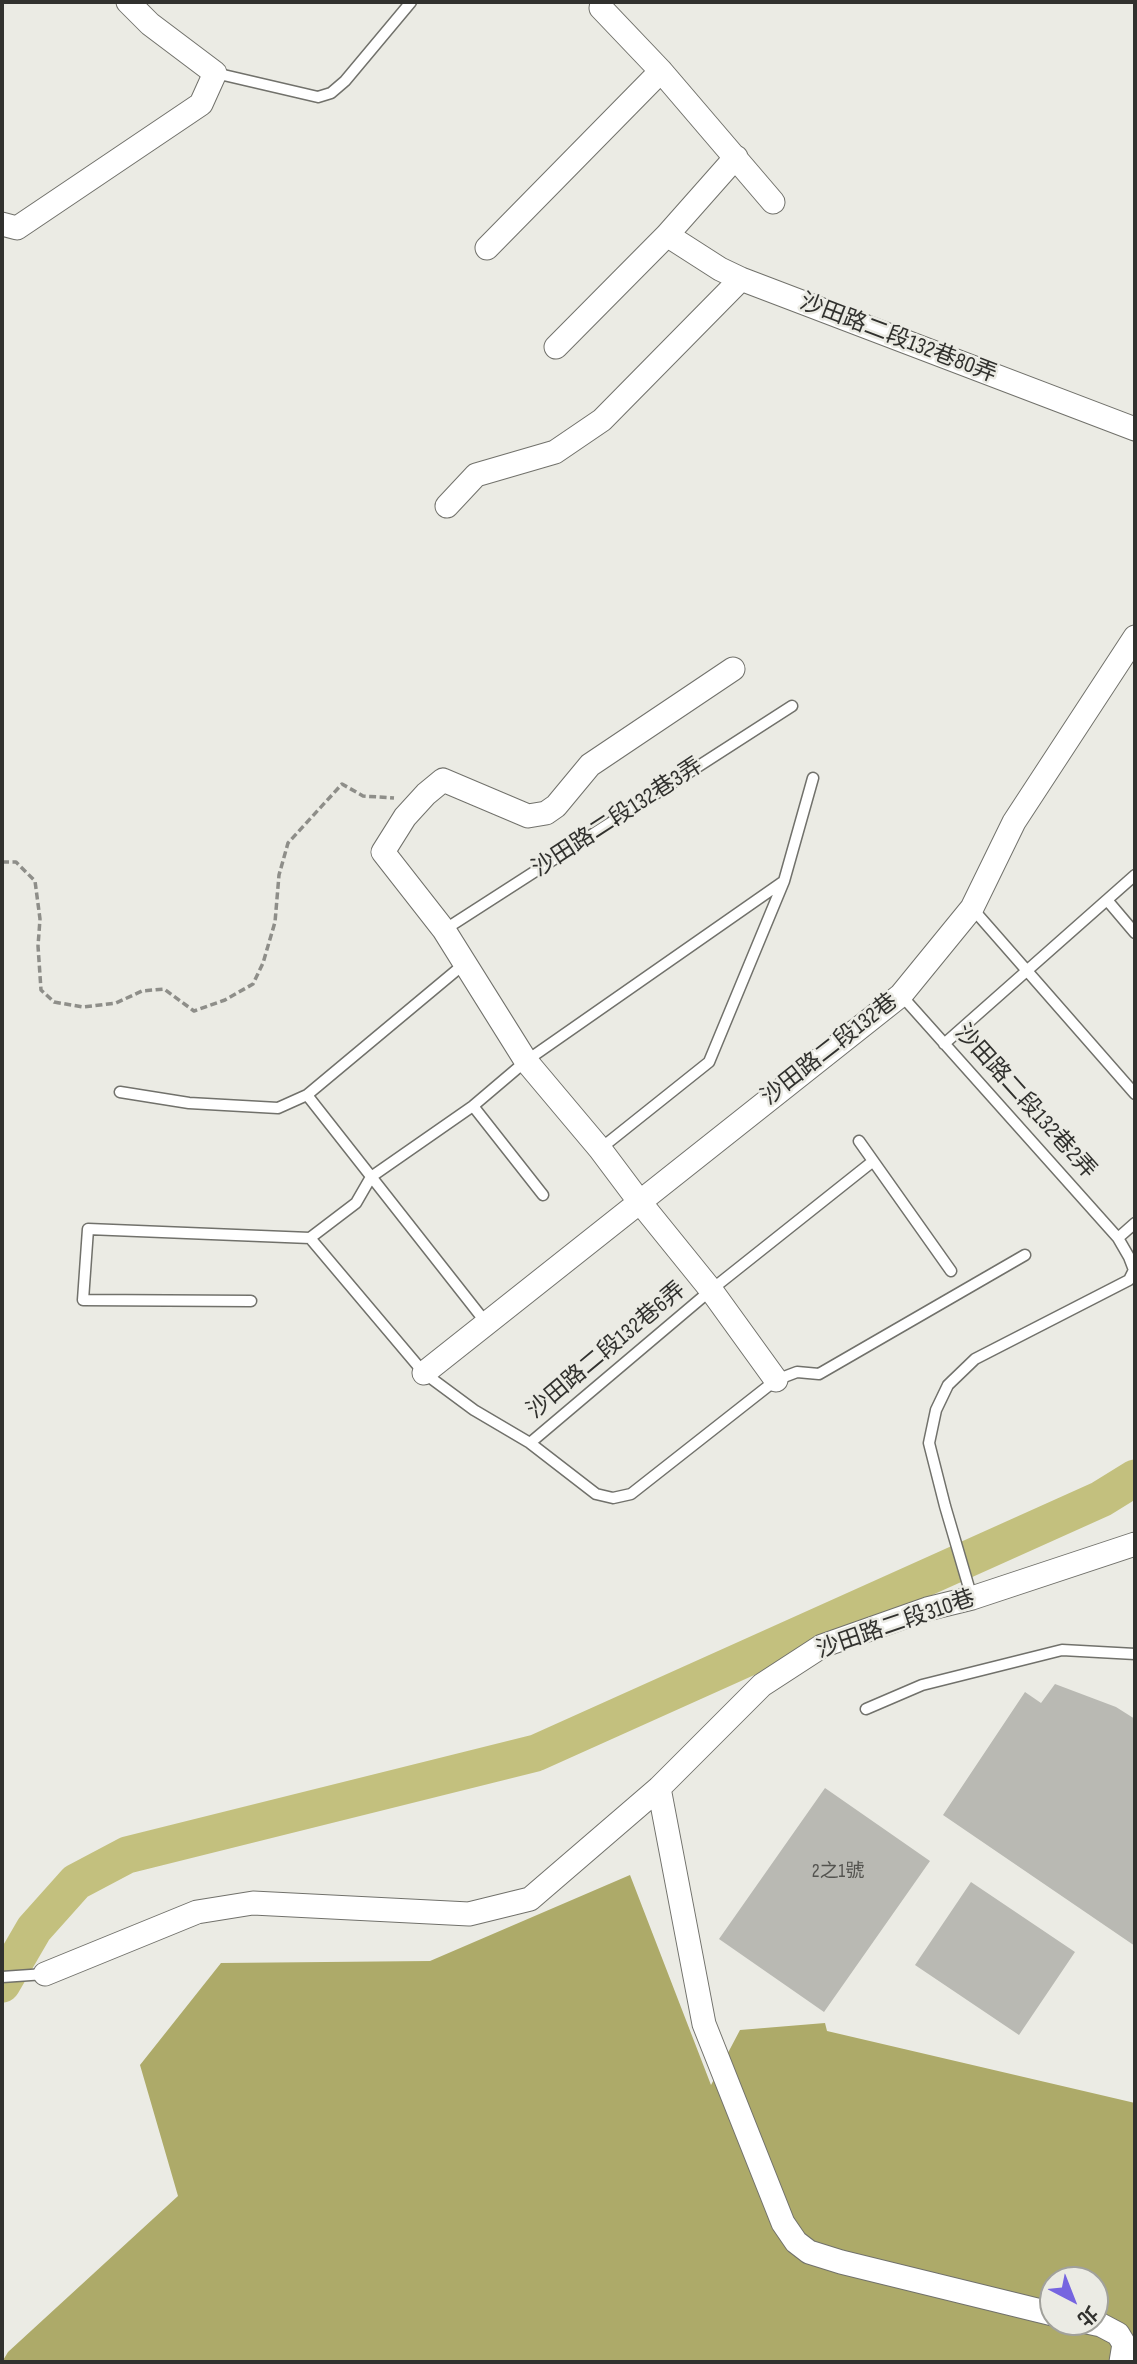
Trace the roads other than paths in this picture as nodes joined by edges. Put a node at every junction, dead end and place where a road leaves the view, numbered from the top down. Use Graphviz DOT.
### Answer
graph roads {
  1 [pos="128,2"];
  2 [pos="411,2"];
  3 [pos="601,8"];
  4 [pos="661,71"];
  5 [pos="215,73"];
  6 [pos="736,157"];
  7 [pos="773,202"];
  8 [pos="2,224"];
  9 [pos="667,235"];
  10 [pos="487,248"];
  11 [pos="741,279"];
  12 [pos="556,347"];
  13 [pos="1135,429"];
  14 [pos="447,506"];
  15 [pos="1135,637"];
  16 [pos="733,669"];
  17 [pos="792,706"];
  18 [pos="813,778"];
  19 [pos="1135,875"];
  20 [pos="784,881"];
  21 [pos="1107,900"];
  22 [pos="972,908"];
  23 [pos="444,930"];
  24 [pos="1135,933"];
  25 [pos="464,964"];
  26 [pos="1028,971"];
  27 [pos="901,995"];
  28 [pos="944,1044"];
  29 [pos="526,1061"];
  30 [pos="120,1092"];
  31 [pos="1135,1094"];
  32 [pos="307,1096"];
  33 [pos="473,1106"];
  34 [pos="859,1141"];
  35 [pos="600,1149"];
  36 [pos="872,1162"];
  37 [pos="371,1177"];
  38 [pos="543,1195"];
  39 [pos="639,1201"];
  40 [pos="1135,1223"];
  41 [pos="310,1238"];
  42 [pos="1118,1238"];
  43 [pos="1025,1255"];
  44 [pos="951,1271"];
  45 [pos="711,1290"];
  46 [pos="251,1301"];
  47 [pos="487,1324"];
  48 [pos="424,1373"];
  49 [pos="776,1380"];
  50 [pos="530,1443"];
  51 [pos="1135,1544"];
  52 [pos="972,1598"];
  53 [pos="1135,1654"];
  54 [pos="866,1709"];
  55 [pos="659,1788"];
  56 [pos="45,1974"];
  57 [pos="2,1977"];
  58 [pos="1039,2311"];
  59 [pos="1109,2329"];
  60 [pos="1121,2362"];
  1 -- 5 [label="street"];
  2 -- 5 [label="lane"];
  3 -- 4 [label="street"];
  4 -- 6 [label="street"];
  4 -- 10 [label="street"];
  5 -- 8 [label="street"];
  6 -- 7 [label="street"];
  6 -- 9 [label="street"];
  9 -- 11 [label="street, 沙田路二段132巷80弄"];
  9 -- 12 [label="street"];
  11 -- 13 [label="street, 沙田路二段132巷80弄"];
  11 -- 14 [label="street"];
  15 -- 22 [label="street, 沙田路二段132巷"];
  16 -- 23 [label="street"];
  17 -- 23 [label="lane, 沙田路二段132巷3弄"];
  18 -- 20 [label="lane"];
  19 -- 21 [label="lane"];
  20 -- 29 [label="lane"];
  20 -- 35 [label="lane"];
  21 -- 24 [label="lane"];
  21 -- 26 [label="lane"];
  22 -- 26 [label="lane"];
  22 -- 27 [label="street, 沙田路二段132巷"];
  23 -- 25 [label="street"];
  25 -- 29 [label="street"];
  25 -- 32 [label="lane"];
  26 -- 28 [label="lane"];
  26 -- 31 [label="lane"];
  27 -- 28 [label="lane, 沙田路二段132巷2弄"];
  27 -- 39 [label="street, 沙田路二段132巷"];
  28 -- 42 [label="lane, 沙田路二段132巷2弄"];
  29 -- 33 [label="lane"];
  29 -- 35 [label="street"];
  30 -- 32 [label="lane"];
  32 -- 37 [label="lane"];
  33 -- 37 [label="lane"];
  33 -- 38 [label="lane"];
  34 -- 36 [label="lane"];
  35 -- 39 [label="street"];
  36 -- 44 [label="lane"];
  36 -- 45 [label="lane, 沙田路二段132巷6弄"];
  37 -- 41 [label="lane"];
  37 -- 47 [label="lane"];
  39 -- 45 [label="street"];
  39 -- 47 [label="street, 沙田路二段132巷"];
  40 -- 42 [label="lane"];
  41 -- 46 [label="lane"];
  41 -- 48 [label="lane, 沙田路二段132巷6弄"];
  42 -- 52 [label="lane, 沙田路二段132巷2弄"];
  43 -- 49 [label="lane"];
  45 -- 49 [label="street"];
  45 -- 50 [label="lane, 沙田路二段132巷6弄"];
  47 -- 48 [label="street, 沙田路二段132巷"];
  48 -- 50 [label="lane, 沙田路二段132巷6弄"];
  49 -- 50 [label="lane, 沙田路二段132巷6弄"];
  51 -- 52 [label="street, 沙田路二段310巷"];
  52 -- 55 [label="street, 沙田路二段310巷"];
  53 -- 54 [label="lane"];
  55 -- 56 [label="street, 沙田路二段310巷"];
  55 -- 58 [label="street"];
  56 -- 57 [label="lane"];
  59 -- 60 [label="street"];
}
